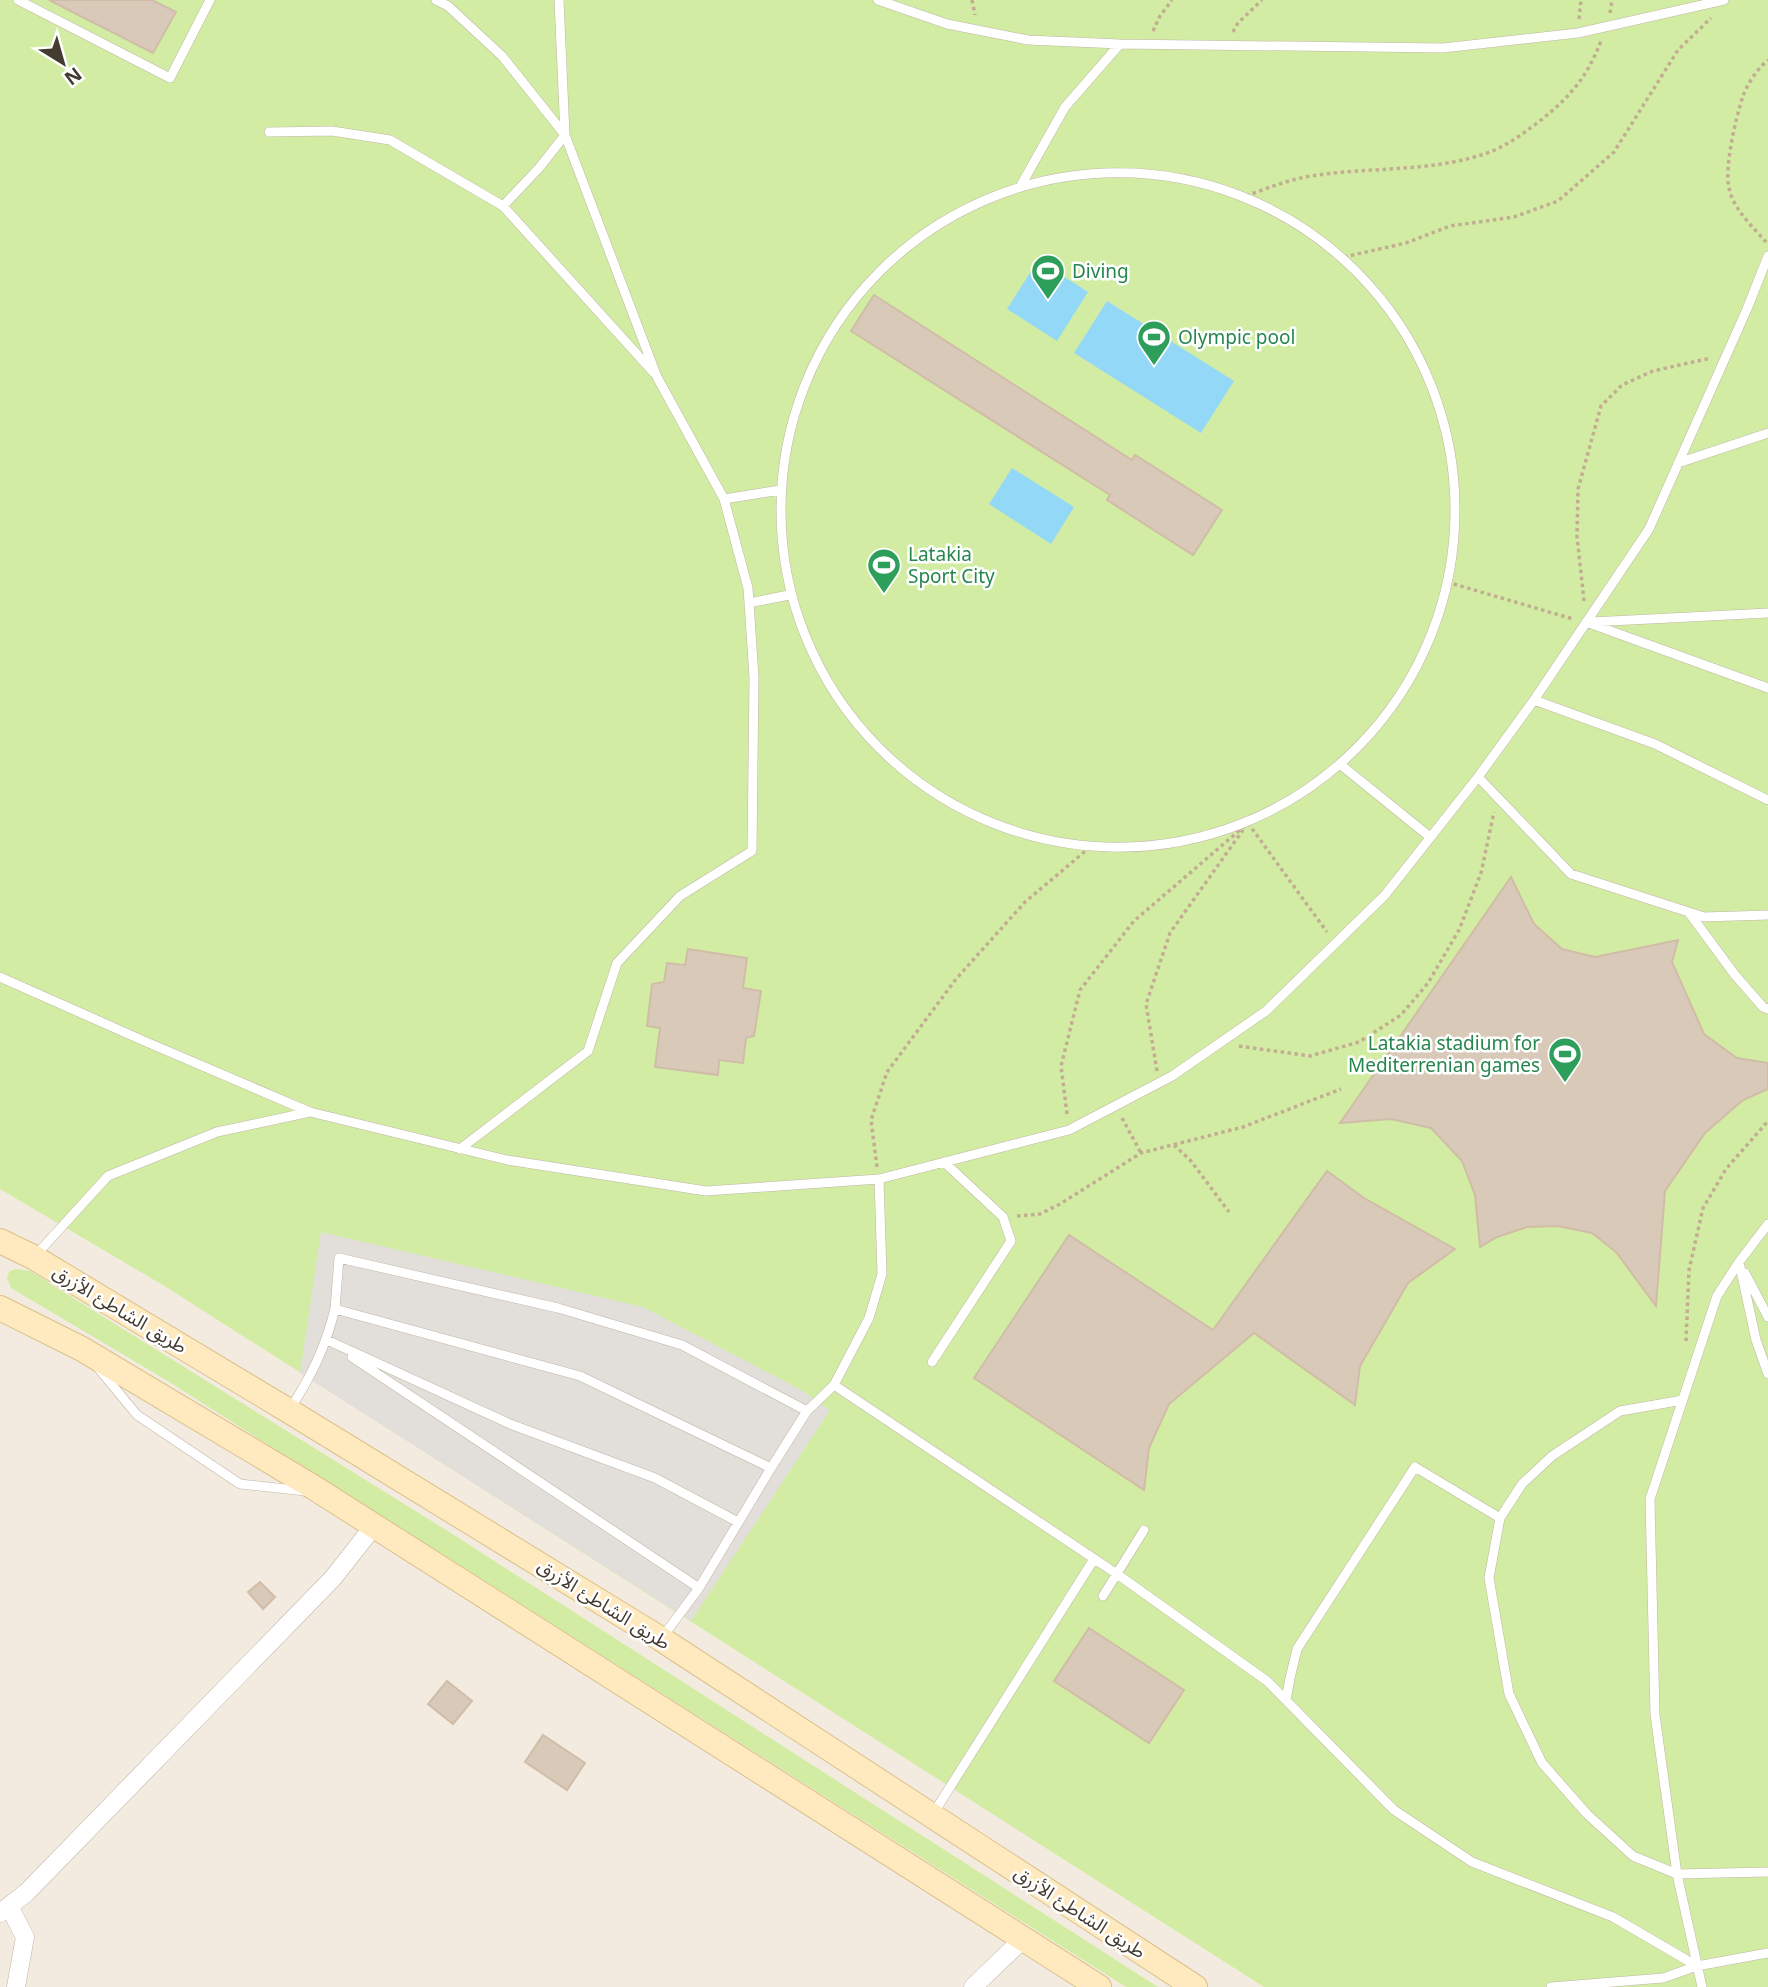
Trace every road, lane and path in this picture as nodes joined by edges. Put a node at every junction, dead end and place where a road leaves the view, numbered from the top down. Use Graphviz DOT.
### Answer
graph roads {
  1 [pos="18,0"];
  2 [pos="436,0"];
  3 [pos="559,0"];
  4 [pos="878,0"];
  5 [pos="1172,0"];
  6 [pos="1262,0"];
  7 [pos="1724,0"];
  8 [pos="208,1"];
  9 [pos="1712,17"];
  10 [pos="1607,26"];
  11 [pos="1120,44"];
  12 [pos="1151,44"];
  13 [pos="1229,45"];
  14 [pos="1768,60"];
  15 [pos="269,132"];
  16 [pos="565,135"];
  17 [pos="1020,187"];
  18 [pos="1246,197"];
  19 [pos="503,206"];
  20 [pos="1768,244"];
  21 [pos="1768,256"];
  22 [pos="1344,257"];
  23 [pos="1727,355"];
  24 [pos="657,377"];
  25 [pos="1768,433"];
  26 [pos="1678,463"];
  27 [pos="780,490"];
  28 [pos="724,499"];
  29 [pos="1447,582"];
  30 [pos="789,595"];
  31 [pos="749,603"];
  32 [pos="1768,613"];
  33 [pos="1586,622"];
  34 [pos="1768,688"];
  35 [pos="1534,699"];
  36 [pos="1341,765"];
  37 [pos="1478,777"];
  38 [pos="1497,797"];
  39 [pos="1768,800"];
  40 [pos="1248,823"];
  41 [pos="1430,837"];
  42 [pos="1089,848"];
  43 [pos="1689,912"];
  44 [pos="1768,915"];
  45 [pos="1335,943"];
  46 [pos="0,977"];
  47 [pos="1768,1009"];
  48 [pos="1220,1043"];
  49 [pos="1159,1083"];
  50 [pos="1341,1089"];
  51 [pos="1115,1106"];
  52 [pos="310,1112"];
  53 [pos="1768,1121"];
  54 [pos="1069,1130"];
  55 [pos="1174,1145"];
  56 [pos="460,1149"];
  57 [pos="1141,1153"];
  58 [pos="944,1162"];
  59 [pos="879,1179"];
  60 [pos="1229,1212"];
  61 [pos="1003,1217"];
  62 [pos="1768,1224"];
  63 [pos="0,1241"];
  64 [pos="33,1257"];
  65 [pos="1739,1262"];
  66 [pos="0,1308"];
  67 [pos="335,1309"];
  68 [pos="1768,1317"];
  69 [pos="327,1340"];
  70 [pos="1685,1348"];
  71 [pos="82,1349"];
  72 [pos="932,1362"];
  73 [pos="1768,1374"];
  74 [pos="834,1385"];
  75 [pos="1683,1400"];
  76 [pos="289,1410"];
  77 [pos="807,1411"];
  78 [pos="771,1468"];
  79 [pos="322,1493"];
  80 [pos="1500,1518"];
  81 [pos="738,1522"];
  82 [pos="374,1526"];
  83 [pos="1144,1531"];
  84 [pos="1094,1559"];
  85 [pos="1117,1574"];
  86 [pos="699,1588"];
  87 [pos="1104,1596"];
  88 [pos="661,1639"];
  89 [pos="1286,1700"];
  90 [pos="932,1816"];
  91 [pos="1768,1872"];
  92 [pos="1677,1874"];
  93 [pos="5,1909"];
  94 [pos="1023,1939"];
  95 [pos="1768,1953"];
  96 [pos="1697,1966"];
  97 [pos="16,1987"];
  98 [pos="973,1987"];
  99 [pos="1099,1987"];
  100 [pos="1195,1987"];
  101 [pos="1551,1987"];
  102 [pos="1702,1987"];
  1 -- 8 [label="lane"];
  2 -- 16 [label="lane"];
  3 -- 16 [label="lane"];
  4 -- 11 [label="lane"];
  5 -- 12 [label="path"];
  6 -- 13 [label="path"];
  7 -- 10 [label="lane"];
  9 -- 22 [label="path"];
  10 -- 13 [label="lane"];
  10 -- 18 [label="path"];
  11 -- 12 [label="lane"];
  11 -- 17 [label="lane"];
  12 -- 13 [label="lane"];
  14 -- 20 [label="path"];
  15 -- 19 [label="lane"];
  16 -- 19 [label="lane"];
  16 -- 24 [label="lane"];
  17 -- 18 [label="lane"];
  17 -- 27 [label="lane"];
  18 -- 22 [label="lane"];
  19 -- 24 [label="lane"];
  21 -- 23 [label="lane"];
  22 -- 29 [label="lane"];
  23 -- 26 [label="lane"];
  23 -- 33 [label="path"];
  24 -- 28 [label="lane"];
  25 -- 26 [label="lane"];
  26 -- 33 [label="lane"];
  27 -- 28 [label="lane"];
  27 -- 30 [label="lane"];
  28 -- 31 [label="lane"];
  29 -- 33 [label="path"];
  29 -- 36 [label="lane"];
  30 -- 31 [label="lane"];
  30 -- 42 [label="lane"];
  31 -- 56 [label="lane"];
  32 -- 33 [label="lane"];
  33 -- 34 [label="lane"];
  33 -- 35 [label="lane"];
  35 -- 37 [label="lane"];
  35 -- 39 [label="lane"];
  36 -- 40 [label="lane"];
  36 -- 41 [label="lane"];
  37 -- 38 [label="lane"];
  37 -- 41 [label="lane"];
  38 -- 43 [label="lane"];
  38 -- 48 [label="path"];
  40 -- 42 [label="lane"];
  40 -- 45 [label="path"];
  40 -- 49 [label="path"];
  40 -- 54 [label="path"];
  41 -- 45 [label="lane"];
  42 -- 59 [label="path"];
  43 -- 44 [label="lane"];
  43 -- 47 [label="lane"];
  45 -- 48 [label="lane"];
  46 -- 52 [label="lane"];
  48 -- 49 [label="lane"];
  49 -- 51 [label="lane"];
  50 -- 55 [label="path"];
  51 -- 54 [label="lane"];
  51 -- 57 [label="path"];
  52 -- 56 [label="lane"];
  52 -- 64 [label="lane"];
  53 -- 70 [label="path"];
  54 -- 58 [label="lane"];
  55 -- 57 [label="path"];
  55 -- 60 [label="path"];
  56 -- 59 [label="lane"];
  57 -- 61 [label="path"];
  58 -- 59 [label="lane"];
  58 -- 61 [label="lane"];
  59 -- 74 [label="lane"];
  61 -- 72 [label="lane"];
  62 -- 65 [label="lane"];
  63 -- 64 [label="main road, طريق الشاطئ الأزرق"];
  64 -- 76 [label="main road, طريق الشاطئ الأزرق"];
  65 -- 68 [label="lane"];
  65 -- 73 [label="lane"];
  65 -- 75 [label="lane"];
  66 -- 71 [label="main road"];
  67 -- 69 [label="lane"];
  67 -- 77 [label="lane"];
  67 -- 78 [label="lane"];
  69 -- 76 [label="lane"];
  69 -- 81 [label="lane"];
  69 -- 86 [label="lane"];
  71 -- 79 [label="main road"];
  71 -- 79 [label="lane"];
  74 -- 77 [label="lane"];
  74 -- 84 [label="lane"];
  75 -- 80 [label="lane"];
  75 -- 92 [label="lane"];
  76 -- 88 [label="main road, طريق الشاطئ الأزرق"];
  77 -- 78 [label="lane"];
  78 -- 81 [label="lane"];
  79 -- 82 [label="main road"];
  80 -- 89 [label="lane"];
  80 -- 92 [label="lane"];
  81 -- 86 [label="lane"];
  82 -- 93 [label="street"];
  82 -- 94 [label="main road"];
  83 -- 85 [label="lane"];
  84 -- 85 [label="lane"];
  84 -- 90 [label="lane"];
  85 -- 87 [label="lane"];
  85 -- 89 [label="lane"];
  86 -- 88 [label="lane"];
  88 -- 90 [label="main road, طريق الشاطئ الأزرق"];
  89 -- 96 [label="lane"];
  90 -- 100 [label="main road, طريق الشاطئ الأزرق"];
  91 -- 92 [label="lane"];
  92 -- 96 [label="lane"];
  93 -- 97 [label="street"];
  94 -- 98 [label="street"];
  94 -- 99 [label="main road"];
  95 -- 96 [label="lane"];
  96 -- 101 [label="lane"];
  96 -- 102 [label="lane"];
}
